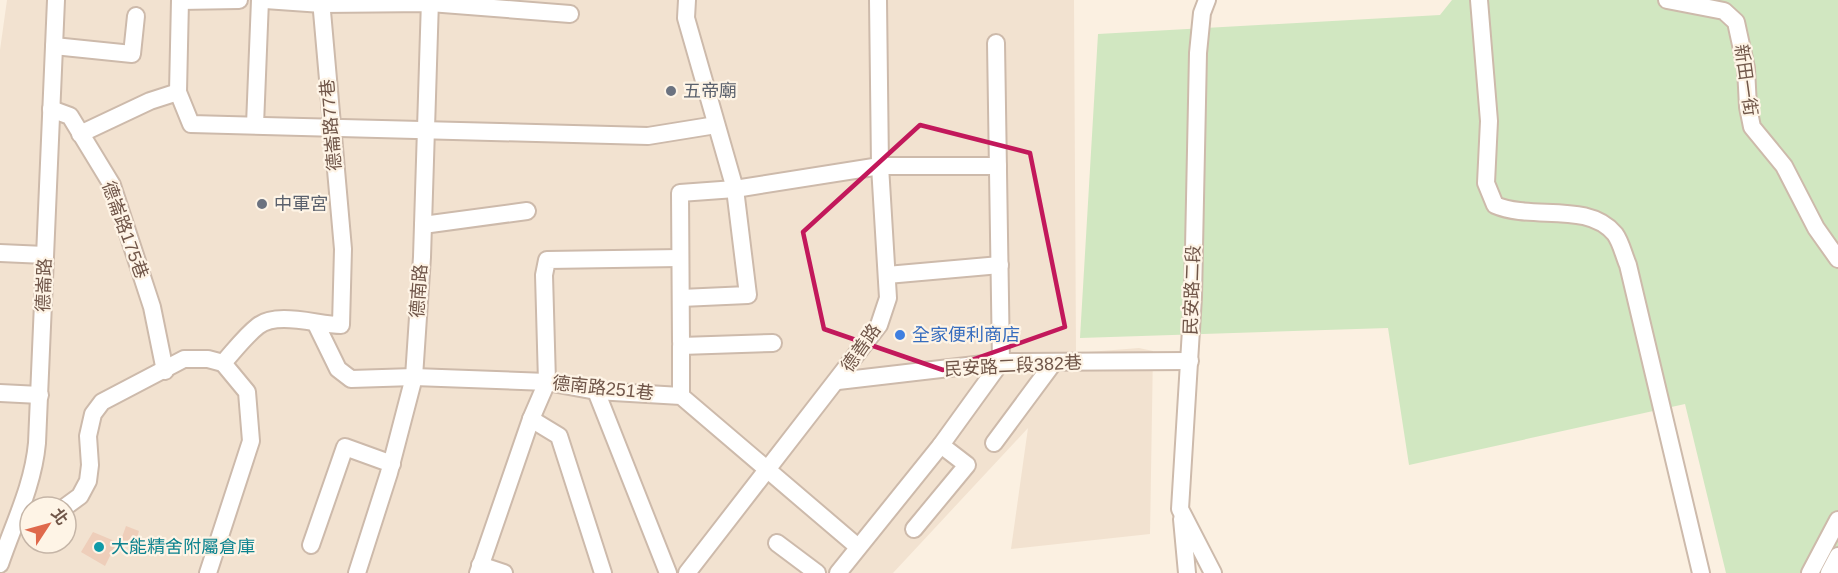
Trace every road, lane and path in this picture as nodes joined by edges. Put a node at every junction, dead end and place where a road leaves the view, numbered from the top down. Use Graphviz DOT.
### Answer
graph roads {
  1 [pos="56,0"];
  2 [pos="180,0"];
  3 [pos="239,0"];
  4 [pos="260,0"];
  5 [pos="265,0"];
  6 [pos="687,0"];
  7 [pos="878,0"];
  8 [pos="1207,0"];
  9 [pos="1479,0"];
  10 [pos="1667,0"];
  11 [pos="321,2"];
  12 [pos="430,2"];
  13 [pos="570,14"];
  14 [pos="136,16"];
  15 [pos="996,43"];
  16 [pos="54,46"];
  17 [pos="178,92"];
  18 [pos="51,109"];
  19 [pos="255,125"];
  20 [pos="717,125"];
  21 [pos="332,127"];
  22 [pos="426,129"];
  23 [pos="80,134"];
  24 [pos="880,166"];
  25 [pos="998,166"];
  26 [pos="735,189"];
  27 [pos="526,211"];
  28 [pos="423,225"];
  29 [pos="0,253"];
  30 [pos="45,255"];
  31 [pos="680,258"];
  32 [pos="1838,259"];
  33 [pos="1000,265"];
  34 [pos="887,275"];
  35 [pos="681,298"];
  36 [pos="316,324"];
  37 [pos="681,342"];
  38 [pos="773,343"];
  39 [pos="1190,361"];
  40 [pos="1001,362"];
  41 [pos="1054,362"];
  42 [pos="223,363"];
  43 [pos="165,371"];
  44 [pos="414,376"];
  45 [pos="838,381"];
  46 [pos="547,382"];
  47 [pos="596,391"];
  48 [pos="0,393"];
  49 [pos="40,395"];
  50 [pos="681,396"];
  51 [pos="531,419"];
  52 [pos="994,443"];
  53 [pos="940,445"];
  54 [pos="392,464"];
  55 [pos="767,467"];
  56 [pos="29,495"];
  57 [pos="78,497"];
  58 [pos="1180,509"];
  59 [pos="1838,520"];
  60 [pos="18,527"];
  61 [pos="914,529"];
  62 [pos="777,543"];
  63 [pos="311,545"];
  64 [pos="858,547"];
  65 [pos="1838,556"];
  66 [pos="0,564"];
  67 [pos="479,569"];
  68 [pos="208,573"];
  69 [pos="357,573"];
  70 [pos="504,573"];
  71 [pos="603,573"];
  72 [pos="668,573"];
  73 [pos="687,573"];
  74 [pos="817,573"];
  75 [pos="838,573"];
  76 [pos="1187,573"];
  77 [pos="1213,573"];
  78 [pos="1701,573"];
  79 [pos="1810,573"];
  80 [pos="1828,573"];
  1 -- 16 [label="street, 德崙路"];
  2 -- 3 [label="street"];
  2 -- 17 [label="street"];
  4 -- 19 [label="street"];
  5 -- 11 [label="street"];
  6 -- 20 [label="street"];
  7 -- 24 [label="street, 德善路"];
  8 -- 39 [label="street, 民安路二段"];
  9 -- 78 [label="street"];
  10 -- 32 [label="street, 新田一街"];
  11 -- 12 [label="street"];
  11 -- 21 [label="street, 德崙路77巷"];
  12 -- 13 [label="street"];
  12 -- 22 [label="street, 德南路"];
  14 -- 16 [label="street"];
  15 -- 25 [label="street"];
  16 -- 18 [label="street, 德崙路"];
  17 -- 19 [label="street"];
  17 -- 23 [label="street"];
  18 -- 23 [label="street, 德崙路175巷"];
  18 -- 30 [label="street, 德崙路"];
  19 -- 21 [label="street"];
  20 -- 22 [label="street"];
  20 -- 26 [label="street"];
  21 -- 22 [label="street"];
  21 -- 36 [label="street, 德崙路77巷"];
  22 -- 28 [label="street, 德南路"];
  23 -- 43 [label="street, 德崙路175巷"];
  24 -- 25 [label="street"];
  24 -- 26 [label="street"];
  24 -- 34 [label="street, 德善路"];
  25 -- 33 [label="street"];
  26 -- 31 [label="street"];
  26 -- 35 [label="street"];
  27 -- 28 [label="street"];
  28 -- 44 [label="street, 德南路"];
  29 -- 30 [label="street"];
  30 -- 49 [label="street, 德崙路"];
  31 -- 35 [label="street"];
  31 -- 46 [label="street"];
  33 -- 34 [label="street"];
  33 -- 40 [label="street"];
  34 -- 45 [label="street, 德善路"];
  35 -- 37 [label="street"];
  36 -- 42 [label="street, 德崙路77巷"];
  36 -- 44 [label="street, 德南路251巷"];
  38 -- 50 [label="street"];
  39 -- 41 [label="street, 民安路二段382巷"];
  39 -- 58 [label="street, 民安路二段"];
  40 -- 41 [label="street, 民安路二段382巷"];
  40 -- 45 [label="street, 民安路二段382巷"];
  40 -- 53 [label="street"];
  41 -- 52 [label="street"];
  42 -- 43 [label="street"];
  42 -- 68 [label="street"];
  43 -- 57 [label="street"];
  44 -- 46 [label="street, 德南路251巷"];
  44 -- 54 [label="street, 德南路"];
  45 -- 55 [label="street, 德善路"];
  46 -- 47 [label="street, 德南路251巷"];
  46 -- 51 [label="street"];
  47 -- 50 [label="street, 德南路251巷"];
  47 -- 72 [label="street"];
  48 -- 49 [label="street"];
  49 -- 56 [label="street, 德崙路"];
  50 -- 55 [label="street"];
  51 -- 67 [label="street"];
  51 -- 71 [label="street"];
  53 -- 61 [label="street"];
  53 -- 64 [label="street"];
  54 -- 63 [label="street"];
  54 -- 69 [label="street, 德南路"];
  55 -- 64 [label="street"];
  55 -- 73 [label="street, 德善路"];
  58 -- 76 [label="street, 民安路二段"];
  58 -- 77 [label="street"];
  59 -- 79 [label="street"];
  60 -- 66 [label="street, 德崙路"];
  62 -- 74 [label="street"];
  64 -- 75 [label="street"];
  65 -- 80 [label="street"];
  67 -- 70 [label="street"];
}
